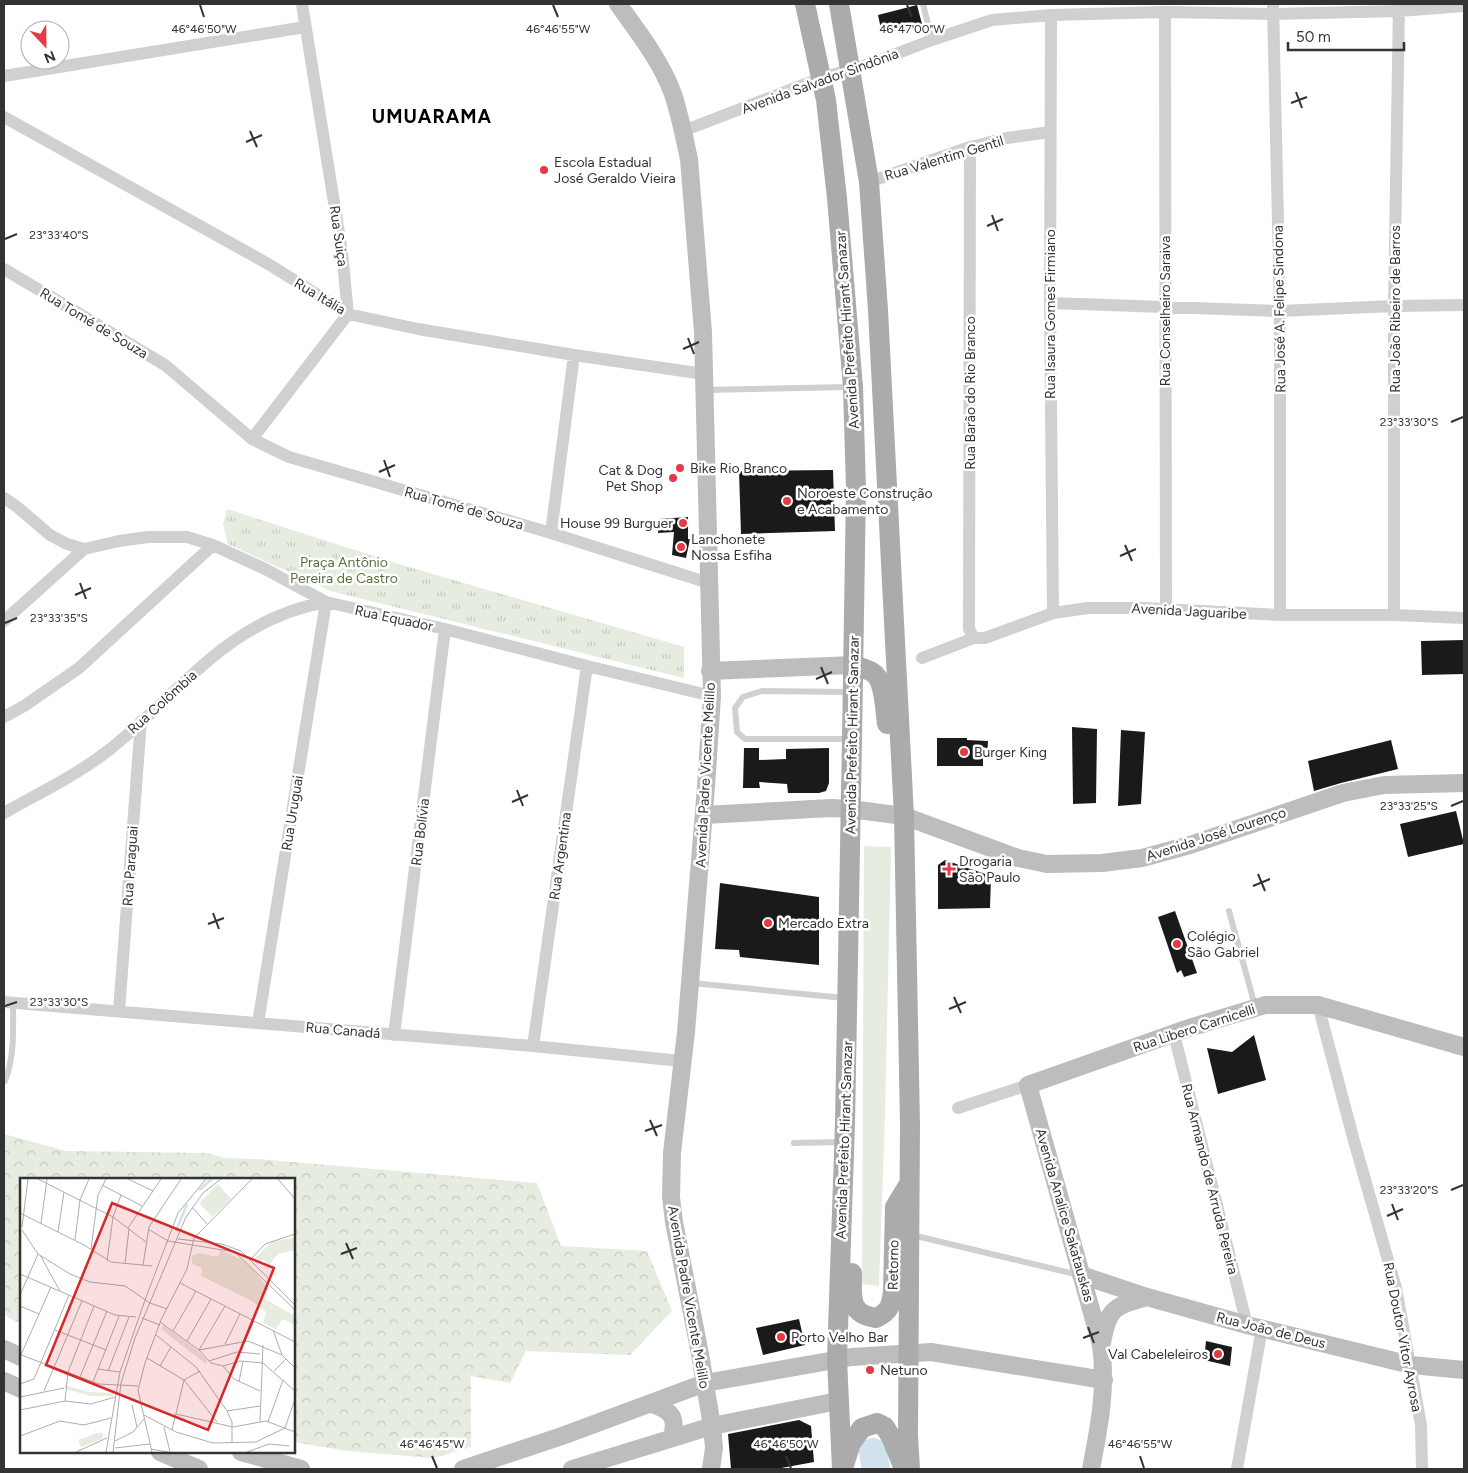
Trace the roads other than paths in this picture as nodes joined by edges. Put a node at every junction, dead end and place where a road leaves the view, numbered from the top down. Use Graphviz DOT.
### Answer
graph roads {
  1 [pos="302,4"];
  2 [pos="618,4"];
  3 [pos="805,4"];
  4 [pos="839,4"];
  5 [pos="923,4"];
  6 [pos="1464,6"];
  7 [pos="1399,7"];
  8 [pos="1273,9"];
  9 [pos="1165,12"];
  10 [pos="1051,15"];
  11 [pos="305,27"];
  12 [pos="932,40"];
  13 [pos="850,70"];
  14 [pos="4,76"];
  15 [pos="820,78"];
  16 [pos="4,118"];
  17 [pos="683,131"];
  18 [pos="1050,132"];
  19 [pos="970,147"];
  20 [pos="869,182"];
  21 [pos="4,269"];
  22 [pos="1050,303"];
  23 [pos="1464,305"];
  24 [pos="1394,306"];
  25 [pos="1164,308"];
  26 [pos="1280,311"];
  27 [pos="348,314"];
  28 [pos="574,355"];
  29 [pos="704,382"];
  30 [pos="853,387"];
  31 [pos="252,438"];
  32 [pos="4,498"];
  33 [pos="552,533"];
  34 [pos="213,545"];
  35 [pos="84,549"];
  36 [pos="708,583"];
  37 [pos="326,602"];
  38 [pos="1166,610"];
  39 [pos="1053,612"];
  40 [pos="1280,615"];
  41 [pos="1394,615"];
  42 [pos="1464,618"];
  43 [pos="4,621"];
  44 [pos="445,629"];
  45 [pos="974,638"];
  46 [pos="922,658"];
  47 [pos="853,665"];
  48 [pos="587,666"];
  49 [pos="710,671"];
  50 [pos="853,692"];
  51 [pos="712,696"];
  52 [pos="4,717"];
  53 [pos="141,721"];
  54 [pos="852,739"];
  55 [pos="902,765"];
  56 [pos="1464,783"];
  57 [pos="850,809"];
  58 [pos="4,812"];
  59 [pos="704,815"];
  60 [pos="904,816"];
  61 [pos="1229,911"];
  62 [pos="690,983"];
  63 [pos="848,998"];
  64 [pos="9,1002"];
  65 [pos="1318,1005"];
  66 [pos="1256,1007"];
  67 [pos="119,1011"];
  68 [pos="258,1023"];
  69 [pos="394,1034"];
  70 [pos="1174,1034"];
  71 [pos="533,1046"];
  72 [pos="1464,1047"];
  73 [pos="681,1061"];
  74 [pos="5,1081"];
  75 [pos="1028,1085"];
  76 [pos="958,1108"];
  77 [pos="794,1143"];
  78 [pos="844,1151"];
  79 [pos="909,1184"];
  80 [pos="909,1234"];
  81 [pos="1081,1275"];
  82 [pos="1147,1297"];
  83 [pos="1255,1326"];
  84 [pos="1102,1345"];
  85 [pos="4,1350"];
  86 [pos="910,1353"];
  87 [pos="20,1357"];
  88 [pos="844,1358"];
  89 [pos="1411,1365"];
  90 [pos="1464,1370"];
  91 [pos="1104,1380"];
  92 [pos="4,1381"];
  93 [pos="705,1382"];
  94 [pos="20,1389"];
  95 [pos="838,1401"];
  96 [pos="652,1404"];
  97 [pos="712,1426"];
  98 [pos="672,1438"];
  99 [pos="162,1453"];
  100 [pos="245,1453"];
  101 [pos="199,1469"];
  102 [pos="301,1469"];
  103 [pos="463,1469"];
  104 [pos="572,1469"];
  105 [pos="711,1469"];
  106 [pos="843,1469"];
  107 [pos="904,1469"];
  108 [pos="910,1469"];
  109 [pos="1091,1469"];
  110 [pos="1237,1469"];
  111 [pos="1422,1469"];
  1 -- 11 [label="street, Rua Suiça"];
  2 -- 17 [label="main road, Avenida Padre Vicente Melillo"];
  3 -- 15 [label="main road, Avenida Prefeito Hirant Sanazar"];
  4 -- 13 [label="main road"];
  5 -- 12 [label="lane"];
  6 -- 7 [label="street, Avenida Salvador Sindônia"];
  7 -- 8 [label="street, Avenida Salvador Sindônia"];
  7 -- 24 [label="street, Rua João Ribeiro de Barros"];
  8 -- 9 [label="street, Avenida Salvador Sindônia"];
  8 -- 26 [label="street, Rua José A. Felipe Sindona"];
  9 -- 10 [label="street, Avenida Salvador Sindônia"];
  9 -- 25 [label="street, Rua Conselheiro Saraiva"];
  10 -- 12 [label="street, Avenida Salvador Sindônia"];
  10 -- 18 [label="street, Rua Isaura Gomes Firmiano"];
  11 -- 14 [label="street"];
  11 -- 27 [label="street, Rua Suiça"];
  12 -- 13 [label="street, Avenida Salvador Sindônia"];
  13 -- 15 [label="street, Avenida Salvador Sindônia"];
  13 -- 20 [label="main road"];
  15 -- 17 [label="street, Avenida Salvador Sindônia"];
  15 -- 30 [label="main road, Avenida Prefeito Hirant Sanazar"];
  16 -- 27 [label="street, Rua Itália"];
  17 -- 29 [label="main road, Avenida Padre Vicente Melillo"];
  18 -- 19 [label="street, Rua Valentim Gentil"];
  18 -- 22 [label="street, Rua Isaura Gomes Firmiano"];
  19 -- 20 [label="street, Rua Valentim Gentil"];
  19 -- 45 [label="street, Rua Barão do Rio Branco"];
  20 -- 55 [label="main road"];
  21 -- 31 [label="street, Rua Tomé de Souza"];
  22 -- 25 [label="street"];
  22 -- 39 [label="street, Rua Isaura Gomes Firmiano"];
  23 -- 24 [label="street"];
  24 -- 26 [label="street"];
  24 -- 41 [label="street, Rua João Ribeiro de Barros"];
  25 -- 26 [label="street"];
  25 -- 38 [label="street, Rua Conselheiro Saraiva"];
  26 -- 40 [label="street, Rua José A. Felipe Sindona"];
  27 -- 28 [label="street, Rua Itália"];
  27 -- 31 [label="street"];
  28 -- 29 [label="street, Rua Itália"];
  28 -- 33 [label="street"];
  29 -- 30 [label="lane"];
  29 -- 36 [label="main road, Avenida Padre Vicente Melillo"];
  30 -- 47 [label="main road, Avenida Prefeito Hirant Sanazar"];
  31 -- 33 [label="street, Rua Tomé de Souza"];
  32 -- 35 [label="street"];
  33 -- 36 [label="street, Rua Tomé de Souza"];
  34 -- 35 [label="street, Rua Equador"];
  34 -- 37 [label="street, Rua Equador"];
  34 -- 52 [label="street"];
  35 -- 43 [label="street"];
  36 -- 49 [label="main road, Avenida Padre Vicente Melillo"];
  37 -- 44 [label="street, Rua Equador"];
  37 -- 53 [label="street, Rua Colômbia"];
  37 -- 68 [label="street, Rua Uruguai"];
  38 -- 39 [label="street, Avenida Jaguaribe"];
  38 -- 40 [label="street, Avenida Jaguaribe"];
  39 -- 45 [label="street, Avenida Jaguaribe"];
  40 -- 41 [label="street, Avenida Jaguaribe"];
  41 -- 42 [label="street, Avenida Jaguaribe"];
  44 -- 48 [label="street, Rua Equador"];
  44 -- 69 [label="street, Rua Bolívia"];
  45 -- 46 [label="street, Avenida Jaguaribe"];
  47 -- 49 [label="main road"];
  47 -- 50 [label="main road, Avenida Prefeito Hirant Sanazar"];
  47 -- 55 [label="main road"];
  48 -- 51 [label="street, Rua Equador"];
  48 -- 71 [label="street, Rua Argentina"];
  49 -- 51 [label="main road, Avenida Padre Vicente Melillo"];
  50 -- 54 [label="main road, Avenida Prefeito Hirant Sanazar"];
  50 -- 54 [label="lane"];
  51 -- 59 [label="main road, Avenida Padre Vicente Melillo"];
  53 -- 58 [label="street, Rua Colômbia"];
  53 -- 67 [label="street, Rua Paraguai"];
  54 -- 57 [label="main road, Avenida Prefeito Hirant Sanazar"];
  55 -- 60 [label="main road"];
  56 -- 60 [label="main road, Avenida José Lourenço"];
  57 -- 59 [label="main road, Avenida José Lourenço"];
  57 -- 60 [label="main road, Avenida José Lourenço"];
  57 -- 63 [label="main road, Avenida Prefeito Hirant Sanazar"];
  59 -- 62 [label="main road, Avenida Padre Vicente Melillo"];
  60 -- 79 [label="main road"];
  61 -- 66 [label="lane"];
  62 -- 63 [label="lane"];
  62 -- 73 [label="main road, Avenida Padre Vicente Melillo"];
  63 -- 78 [label="main road, Avenida Prefeito Hirant Sanazar"];
  64 -- 67 [label="street, Rua Canadá"];
  64 -- 74 [label="lane"];
  65 -- 66 [label="main road, Rua Libero Carnicelli"];
  65 -- 72 [label="main road, Rua Libero Carnicelli"];
  65 -- 89 [label="street, Rua Doutor Vitor Ayrosa"];
  66 -- 70 [label="main road, Rua Libero Carnicelli"];
  67 -- 68 [label="street, Rua Canadá"];
  68 -- 69 [label="street, Rua Canadá"];
  69 -- 71 [label="street, Rua Canadá"];
  70 -- 75 [label="main road, Rua Libero Carnicelli"];
  70 -- 83 [label="street, Rua Armando de Arruda Pereira"];
  71 -- 73 [label="street, Rua Canadá"];
  73 -- 93 [label="main road, Avenida Padre Vicente Melillo"];
  75 -- 76 [label="street, Rua Libero Carnicelli"];
  75 -- 81 [label="main road, Avenida Analice Sakatauskas"];
  77 -- 78 [label="lane"];
  78 -- 79 [label="main road, Retorno"];
  78 -- 88 [label="main road, Avenida Prefeito Hirant Sanazar"];
  79 -- 80 [label="main road"];
  80 -- 81 [label="lane"];
  80 -- 86 [label="main road"];
  81 -- 82 [label="main road, Rua João de Deus"];
  81 -- 84 [label="main road, Avenida Analice Sakatauskas"];
  82 -- 83 [label="main road, Rua João de Deus"];
  82 -- 84 [label="main road, Avenida Analice Sakatauskas"];
  83 -- 89 [label="main road, Rua João de Deus"];
  83 -- 110 [label="street"];
  84 -- 91 [label="main road, Avenida Analice Sakatauskas"];
  85 -- 87 [label="main road"];
  86 -- 88 [label="main road"];
  86 -- 91 [label="main road"];
  86 -- 108 [label="main road"];
  88 -- 93 [label="main road"];
  88 -- 95 [label="main road, Avenida Prefeito Hirant Sanazar"];
  89 -- 90 [label="main road, Rua João de Deus"];
  89 -- 111 [label="street, Rua Doutor Vitor Ayrosa"];
  91 -- 109 [label="main road, Avenida Analice Sakatauskas"];
  92 -- 94 [label="main road"];
  93 -- 96 [label="main road"];
  93 -- 97 [label="main road, Avenida Padre Vicente Melillo"];
  95 -- 97 [label="main road"];
  95 -- 106 [label="main road, Avenida Prefeito Hirant Sanazar"];
  96 -- 98 [label="main road"];
  96 -- 103 [label="main road"];
  97 -- 98 [label="main road"];
  97 -- 105 [label="main road, Avenida Padre Vicente Melillo"];
  98 -- 104 [label="main road"];
  99 -- 101 [label="main road"];
  100 -- 102 [label="main road"];
  106 -- 107 [label="main road"];
}
